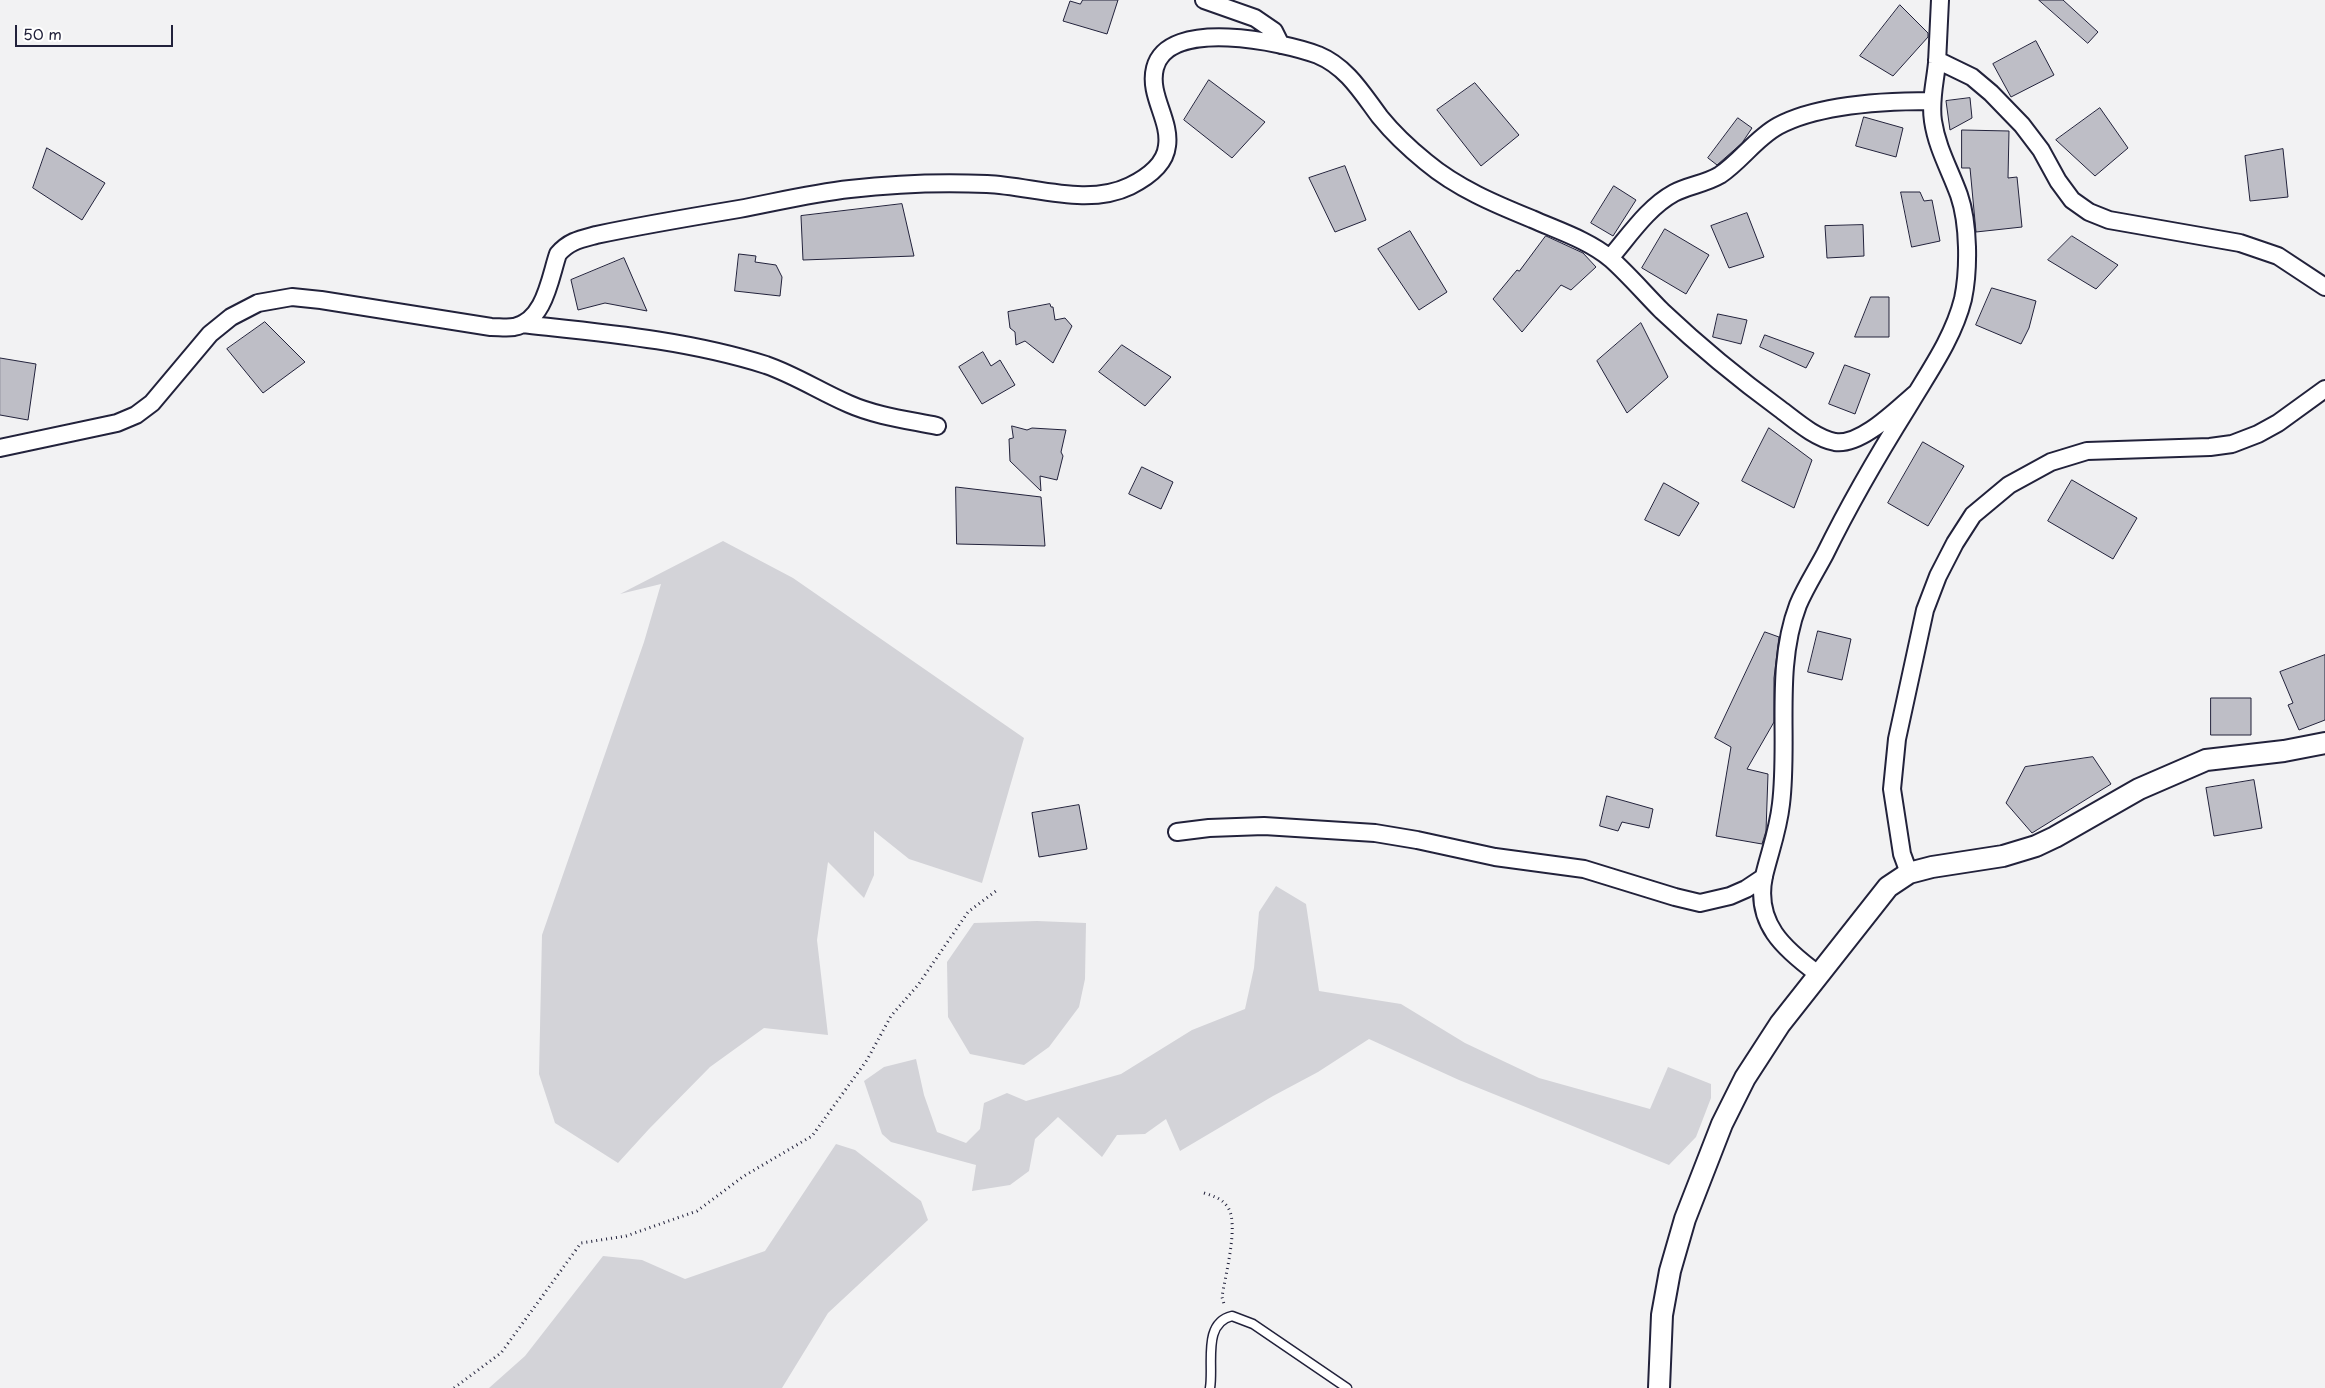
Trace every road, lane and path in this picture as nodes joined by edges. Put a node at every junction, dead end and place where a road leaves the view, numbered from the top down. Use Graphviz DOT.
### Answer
graph roads {
  1 [pos="1204,0"];
  2 [pos="1940,0"];
  3 [pos="1281,46"];
  4 [pos="1937,60"];
  5 [pos="1931,101"];
  6 [pos="1610,258"];
  7 [pos="2325,287"];
  8 [pos="522,324"];
  9 [pos="2325,389"];
  10 [pos="1916,394"];
  11 [pos="937,426"];
  12 [pos="0,448"];
  13 [pos="2325,743"];
  14 [pos="1177,832"];
  15 [pos="1909,873"];
  16 [pos="1764,877"];
  17 [pos="996,891"];
  18 [pos="1818,974"];
  19 [pos="1204,1193"];
  20 [pos="1227,1317"];
  21 [pos="454,1388"];
  22 [pos="1210,1388"];
  23 [pos="1347,1388"];
  24 [pos="1659,1388"];
  1 -- 3 [label="street"];
  2 -- 4 [label="street"];
  3 -- 6 [label="street"];
  3 -- 8 [label="street"];
  4 -- 5 [label="street"];
  4 -- 7 [label="street"];
  5 -- 6 [label="street"];
  5 -- 10 [label="street"];
  6 -- 10 [label="street"];
  8 -- 11 [label="street"];
  8 -- 12 [label="street"];
  9 -- 15 [label="street"];
  10 -- 16 [label="street"];
  13 -- 15 [label="street"];
  14 -- 16 [label="street"];
  15 -- 18 [label="street"];
  16 -- 18 [label="street"];
  17 -- 21 [label="path"];
  18 -- 24 [label="street"];
  19 -- 20 [label="path"];
  20 -- 22 [label="lane"];
  20 -- 23 [label="lane"];
}
